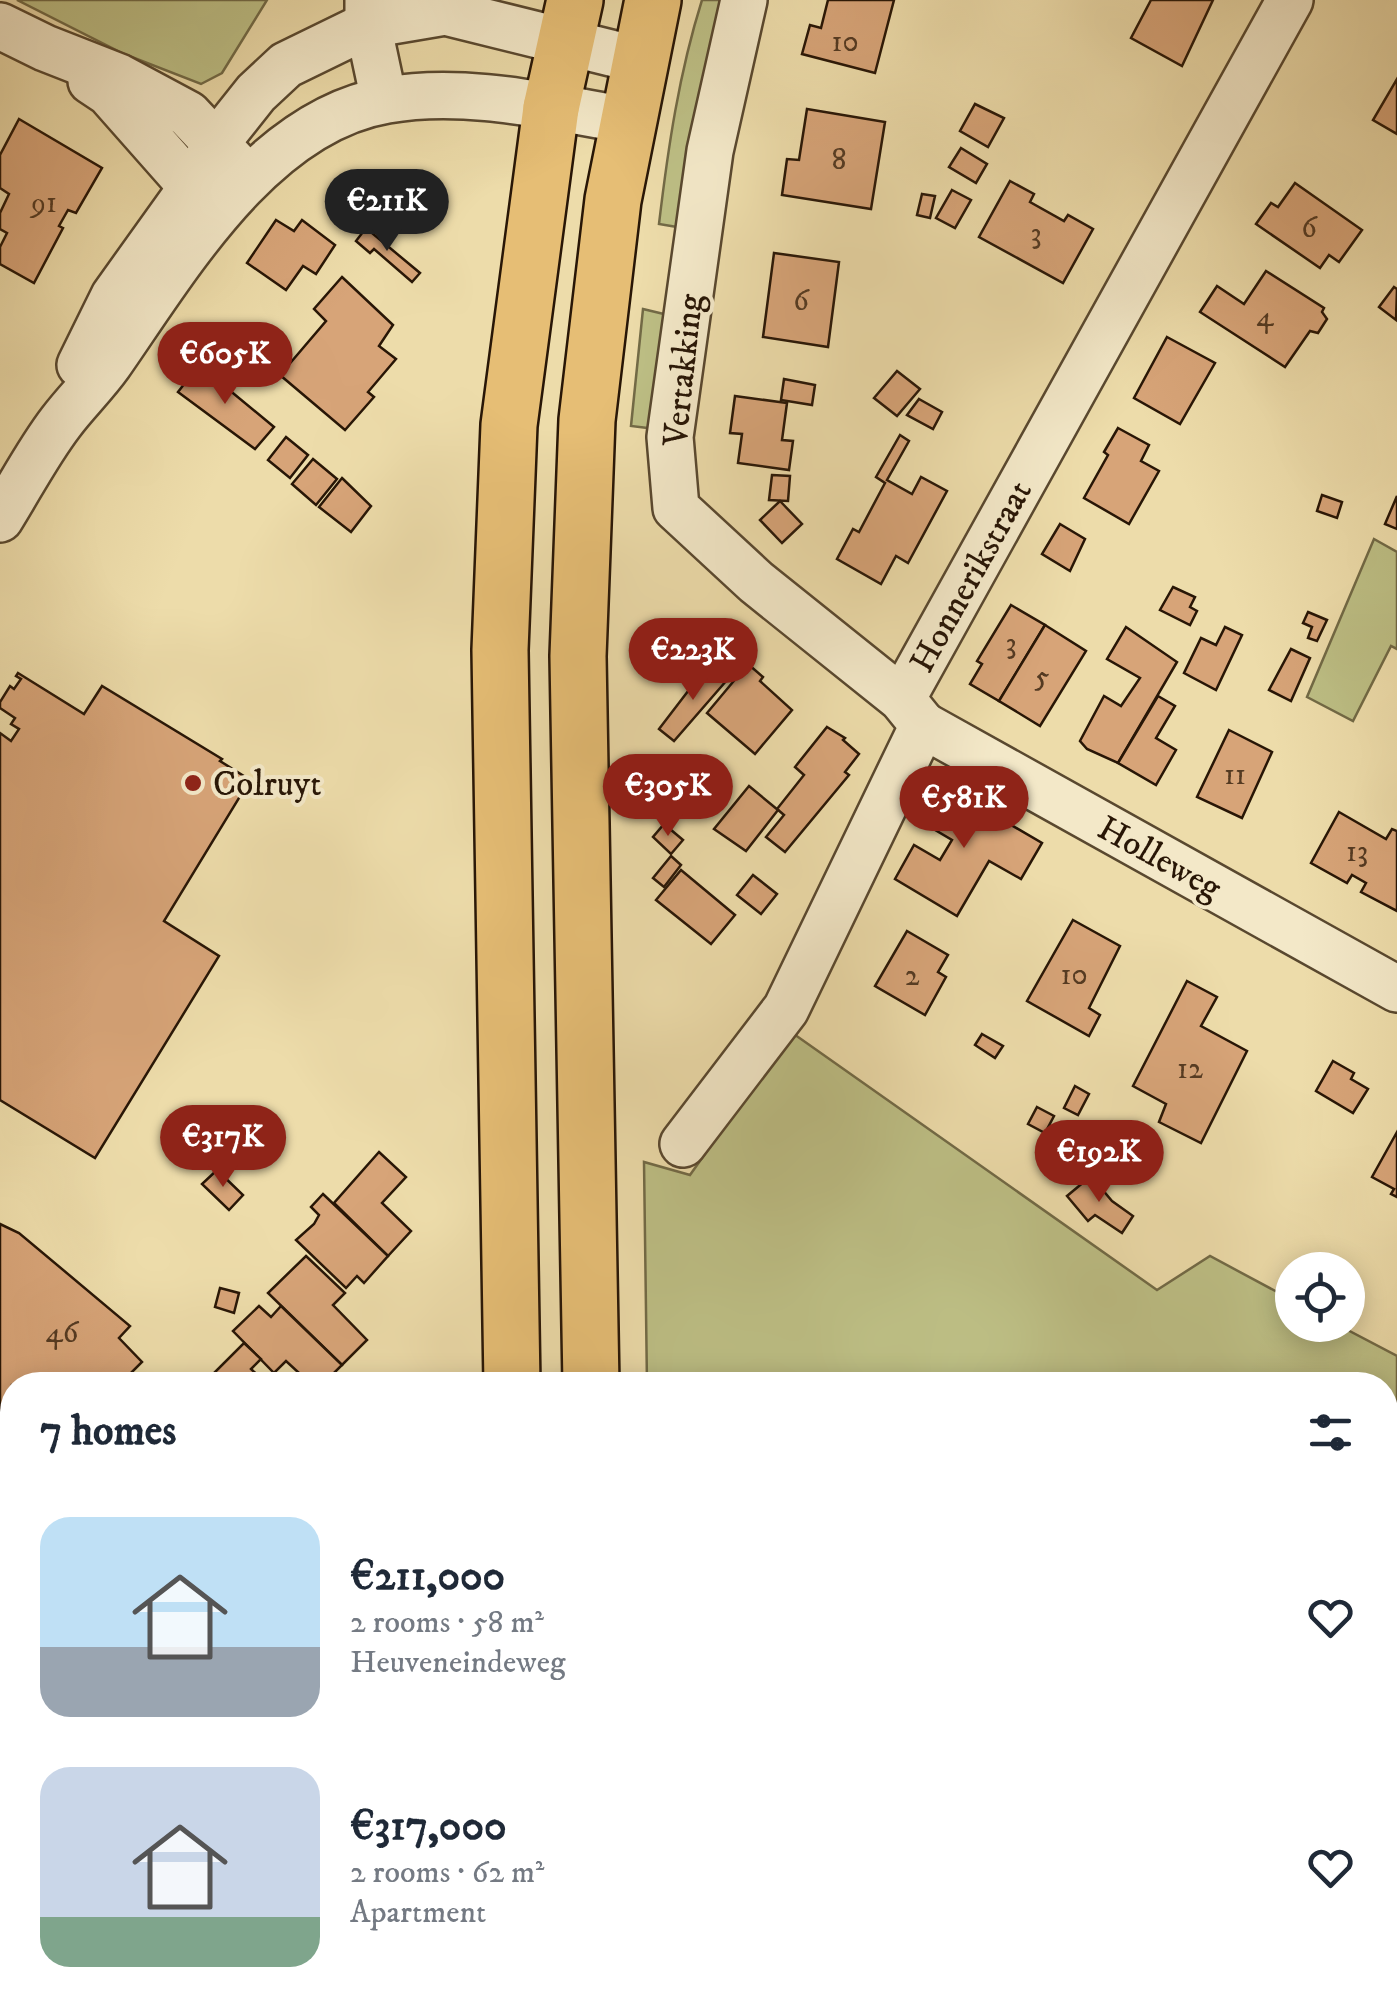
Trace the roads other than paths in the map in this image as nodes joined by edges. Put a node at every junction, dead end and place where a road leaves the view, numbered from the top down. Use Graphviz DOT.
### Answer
graph roads {
  1 [pos="653,0"];
  2 [pos="744,0"];
  3 [pos="1290,0"];
  4 [pos="451,6"];
  5 [pos="368,13"];
  6 [pos="570,22"];
  7 [pos="0,26"];
  8 [pos="44,48"];
  9 [pos="639,60"];
  10 [pos="384,100"];
  11 [pos="551,108"];
  12 [pos="627,120"];
  13 [pos="217,142"];
  14 [pos="222,190"];
  15 [pos="0,518"];
  16 [pos="913,712"];
  17 [pos="1397,990"];
  18 [pos="682,1144"];
  19 [pos="512,1372"];
  20 [pos="591,1372"];
  1 -- 9 [label="main road"];
  2 -- 16 [label="street, Vertakking"];
  3 -- 16 [label="street, Honnerikstraat"];
  4 -- 5 [label="street"];
  4 -- 6 [label="street"];
  5 -- 10 [label="street"];
  5 -- 13 [label="street"];
  6 -- 9 [label="street"];
  6 -- 11 [label="main road"];
  7 -- 8 [label="street"];
  8 -- 13 [label="street"];
  8 -- 14 [label="street"];
  9 -- 12 [label="main road"];
  10 -- 11 [label="street"];
  10 -- 14 [label="street"];
  11 -- 12 [label="street"];
  11 -- 19 [label="main road"];
  12 -- 20 [label="main road"];
  13 -- 14 [label="street"];
  14 -- 15 [label="street"];
  16 -- 17 [label="street, Holleweg"];
  16 -- 18 [label="street, Honnerikstraat"];
}
